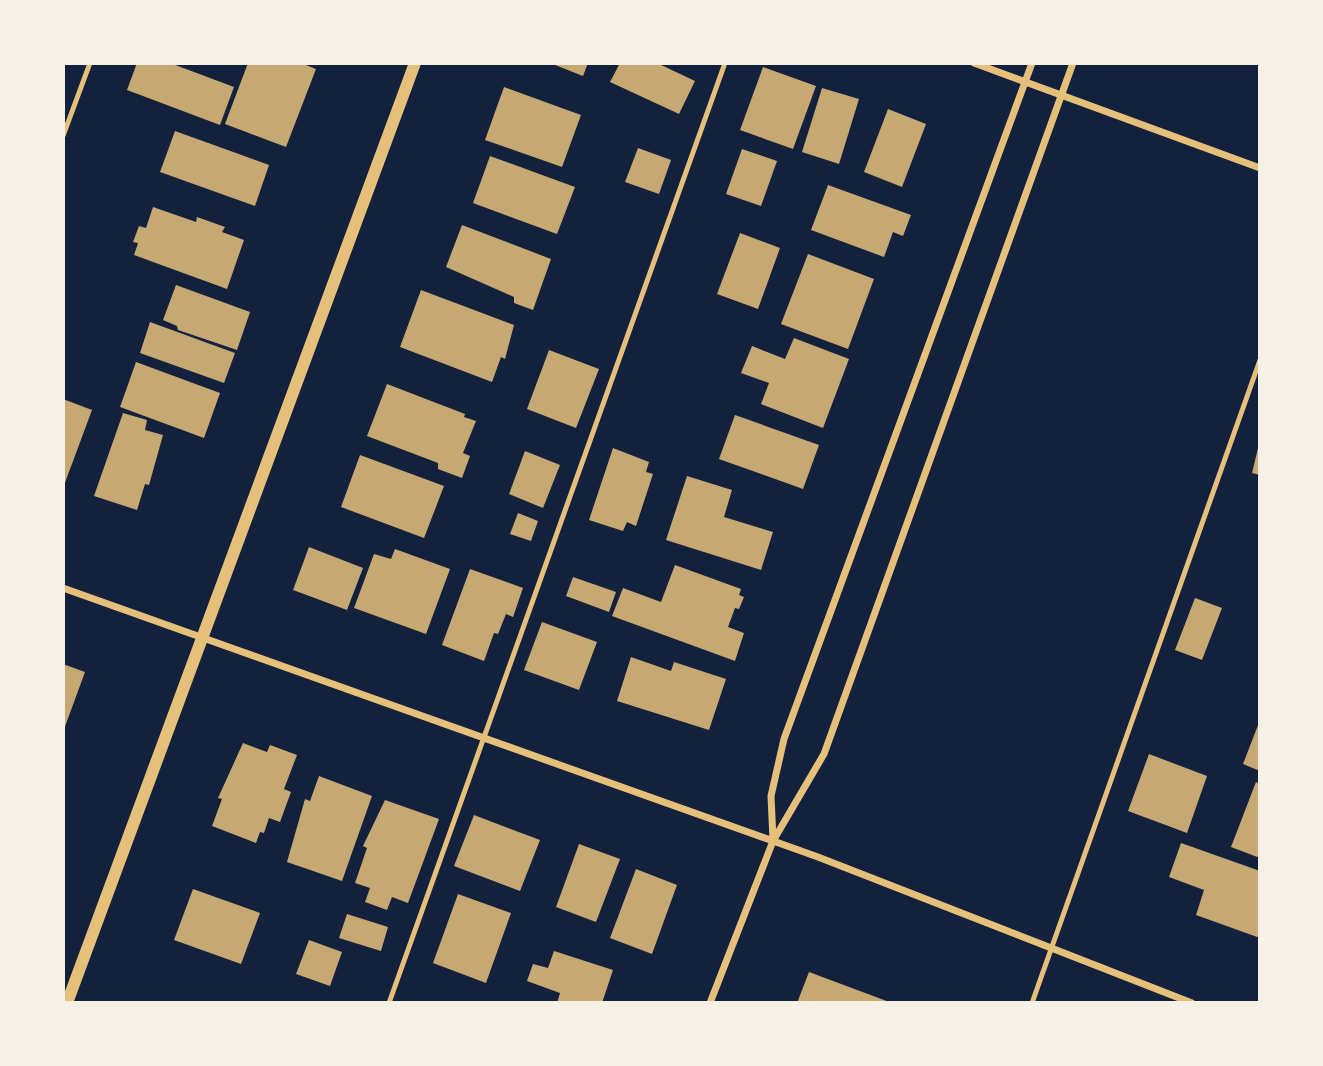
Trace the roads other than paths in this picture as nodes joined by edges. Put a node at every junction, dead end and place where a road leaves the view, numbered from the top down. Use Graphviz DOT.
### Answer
graph roads {
  1 [pos="90,63"];
  2 [pos="415,63"];
  3 [pos="725,63"];
  4 [pos="974,63"];
  5 [pos="1032,63"];
  6 [pos="1073,63"];
  7 [pos="1025,82"];
  8 [pos="1061,95"];
  9 [pos="63,136"];
  10 [pos="1260,168"];
  11 [pos="1260,360"];
  12 [pos="63,588"];
  13 [pos="204,638"];
  14 [pos="482,737"];
  15 [pos="773,841"];
  16 [pos="1053,949"];
  17 [pos="67,1003"];
  18 [pos="388,1003"];
  19 [pos="710,1003"];
  20 [pos="1032,1003"];
  21 [pos="1192,1003"];
  1 -- 9 [label="lane"];
  2 -- 13 [label="street"];
  3 -- 14 [label="lane"];
  4 -- 7 [label="street"];
  5 -- 7 [label="street"];
  6 -- 8 [label="street"];
  7 -- 8 [label="street"];
  7 -- 15 [label="street"];
  8 -- 10 [label="street"];
  8 -- 15 [label="street"];
  11 -- 16 [label="lane"];
  12 -- 13 [label="street"];
  13 -- 14 [label="street"];
  13 -- 17 [label="street"];
  14 -- 15 [label="street"];
  14 -- 18 [label="lane"];
  15 -- 16 [label="street"];
  15 -- 19 [label="street"];
  16 -- 20 [label="lane"];
  16 -- 21 [label="street"];
}
